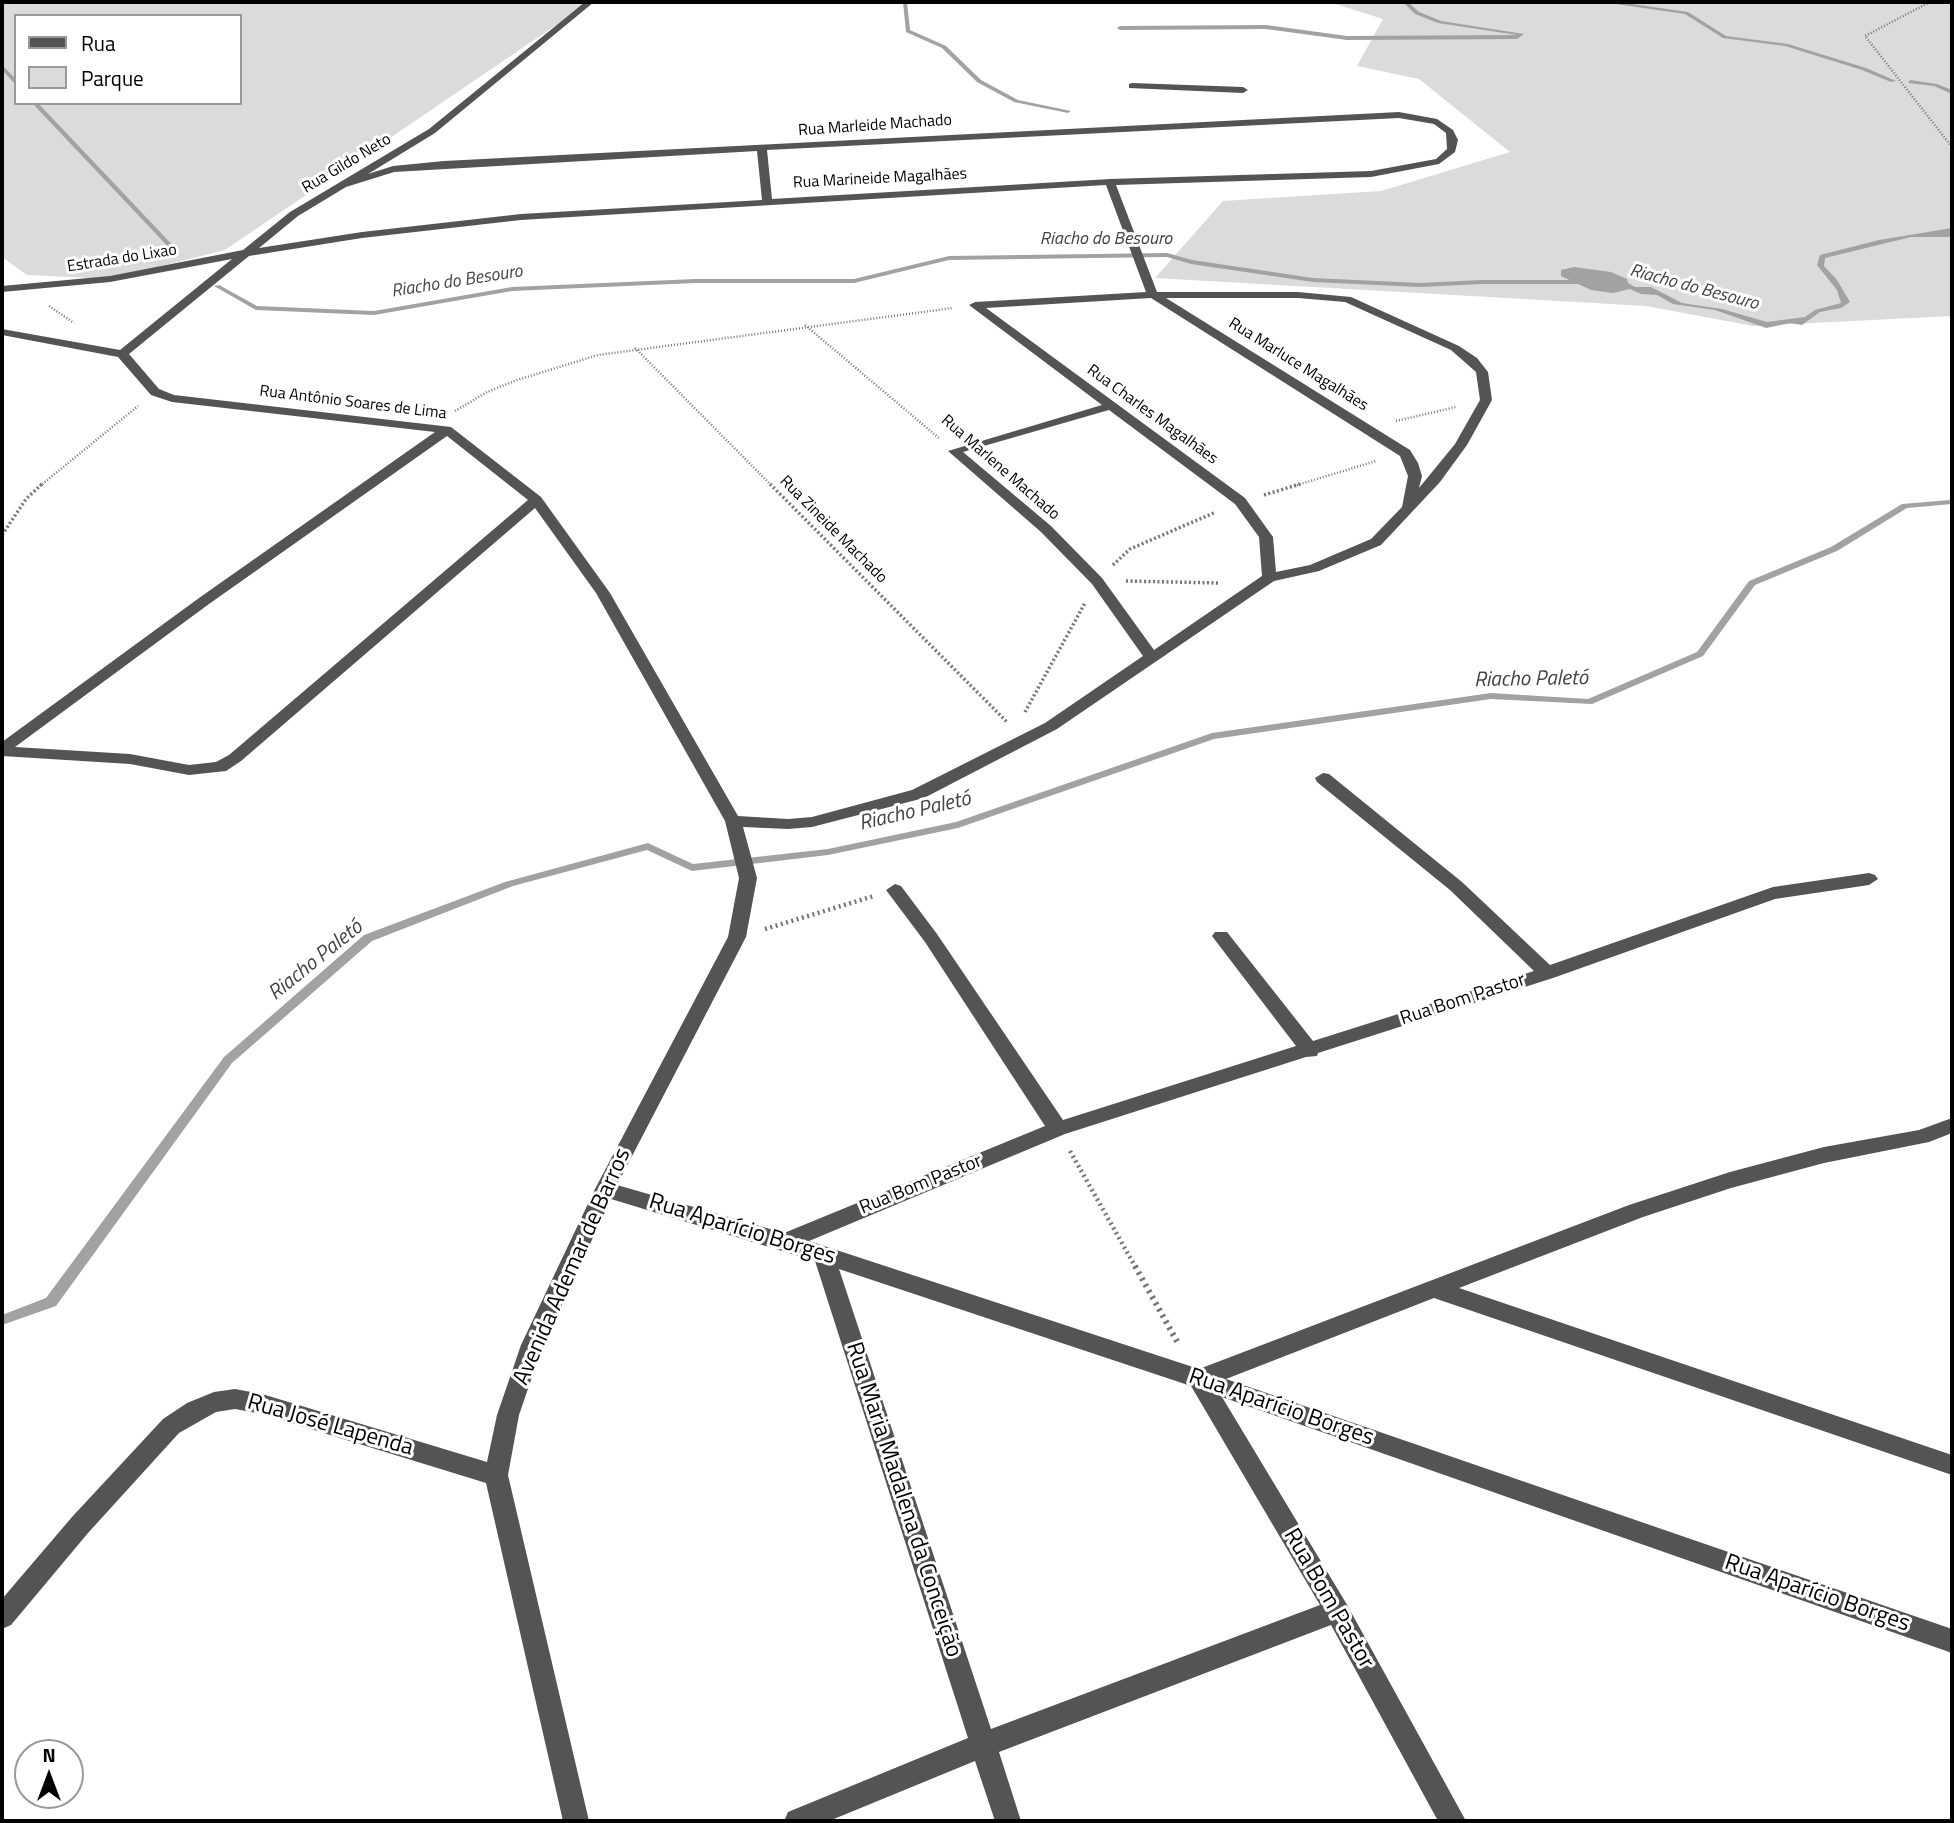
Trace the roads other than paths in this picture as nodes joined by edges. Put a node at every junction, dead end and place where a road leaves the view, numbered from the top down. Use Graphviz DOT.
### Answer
graph roads {
  1 [pos="590,2"];
  2 [pos="1132,86"];
  3 [pos="1243,90"];
  4 [pos="1413,116"];
  5 [pos="762,149"];
  6 [pos="1110,182"];
  7 [pos="342,186"];
  8 [pos="767,201"];
  9 [pos="246,253"];
  10 [pos="2,275"];
  11 [pos="20,288"];
  12 [pos="2,289"];
  13 [pos="1153,295"];
  14 [pos="2,332"];
  15 [pos="122,354"];
  16 [pos="1111,406"];
  17 [pos="447,430"];
  18 [pos="536,500"];
  19 [pos="1408,508"];
  20 [pos="1269,578"];
  21 [pos="1152,658"];
  22 [pos="2,750"];
  23 [pos="1323,778"];
  24 [pos="733,821"];
  25 [pos="746,866"];
  26 [pos="1869,879"];
  27 [pos="895,890"];
  28 [pos="1221,936"];
  29 [pos="1546,973"];
  30 [pos="1310,1051"];
  31 [pos="1952,1125"];
  32 [pos="1058,1129"];
  33 [pos="605,1189"];
  34 [pos="785,1242"];
  35 [pos="824,1255"];
  36 [pos="1434,1289"];
  37 [pos="1199,1379"];
  38 [pos="1952,1465"];
  39 [pos="496,1475"];
  40 [pos="1337,1611"];
  41 [pos="2,1617"];
  42 [pos="1952,1641"];
  43 [pos="983,1745"];
  44 [pos="576,1821"];
  45 [pos="797,1821"];
  46 [pos="1008,1821"];
  47 [pos="1453,1821"];
  1 -- 7 [label="street, Rua Gildo Neto"];
  2 -- 3 [label="street"];
  4 -- 5 [label="street, Rua Marleide Machado"];
  4 -- 6 [label="street, Rua Marineide Magalhães"];
  5 -- 7 [label="street, Rua Marleide Machado"];
  5 -- 8 [label="street"];
  6 -- 8 [label="street, Rua Marineide Magalhães"];
  6 -- 13 [label="street"];
  7 -- 9 [label="street, Rua Gildo Neto"];
  8 -- 9 [label="street, Rua Marineide Magalhães"];
  9 -- 11 [label="street, Estrada do Lixao"];
  9 -- 15 [label="street, Rua Gildo Neto"];
  10 -- 11 [label="street"];
  11 -- 12 [label="street, Estrada do Lixao"];
  13 -- 16 [label="street, Rua Charles Magalhães"];
  13 -- 19 [label="street, Rua Marluce Magalhães"];
  13 -- 19 [label="street"];
  14 -- 15 [label="street"];
  15 -- 17 [label="street, Rua Antônio Soares de Lima"];
  16 -- 20 [label="street, Rua Charles Magalhães"];
  16 -- 21 [label="street, Rua Marlene Machado"];
  17 -- 18 [label="street, Rua Antônio Soares de Lima"];
  17 -- 22 [label="street"];
  18 -- 22 [label="street"];
  18 -- 24 [label="street, Rua Antônio Soares de Lima"];
  19 -- 20 [label="street"];
  20 -- 21 [label="street"];
  21 -- 24 [label="street"];
  23 -- 29 [label="street"];
  24 -- 25 [label="street, Rua Antônio Soares de Lima"];
  25 -- 33 [label="street, Avenida Ademar de Barros"];
  26 -- 29 [label="street, Rua Bom Pastor"];
  27 -- 32 [label="street"];
  28 -- 30 [label="street"];
  29 -- 30 [label="street, Rua Bom Pastor"];
  30 -- 32 [label="street, Rua Bom Pastor"];
  31 -- 36 [label="street"];
  32 -- 34 [label="street, Rua Bom Pastor"];
  33 -- 34 [label="street, Rua Aparício Borges"];
  33 -- 39 [label="street, Avenida Ademar de Barros"];
  34 -- 35 [label="street, Rua Aparício Borges"];
  35 -- 37 [label="street, Rua Aparício Borges"];
  35 -- 43 [label="street, Rua Maria Madalena da Conceição"];
  36 -- 37 [label="street"];
  36 -- 38 [label="street"];
  37 -- 40 [label="street, Rua Bom Pastor"];
  37 -- 42 [label="street, Rua Aparício Borges"];
  39 -- 41 [label="street, Rua José Lapenda"];
  39 -- 44 [label="street, Avenida Ademar de Barros"];
  40 -- 43 [label="street"];
  40 -- 47 [label="street, Rua Bom Pastor"];
  43 -- 45 [label="street"];
  43 -- 46 [label="street, Rua Maria Madalena da Conceição"];
}
